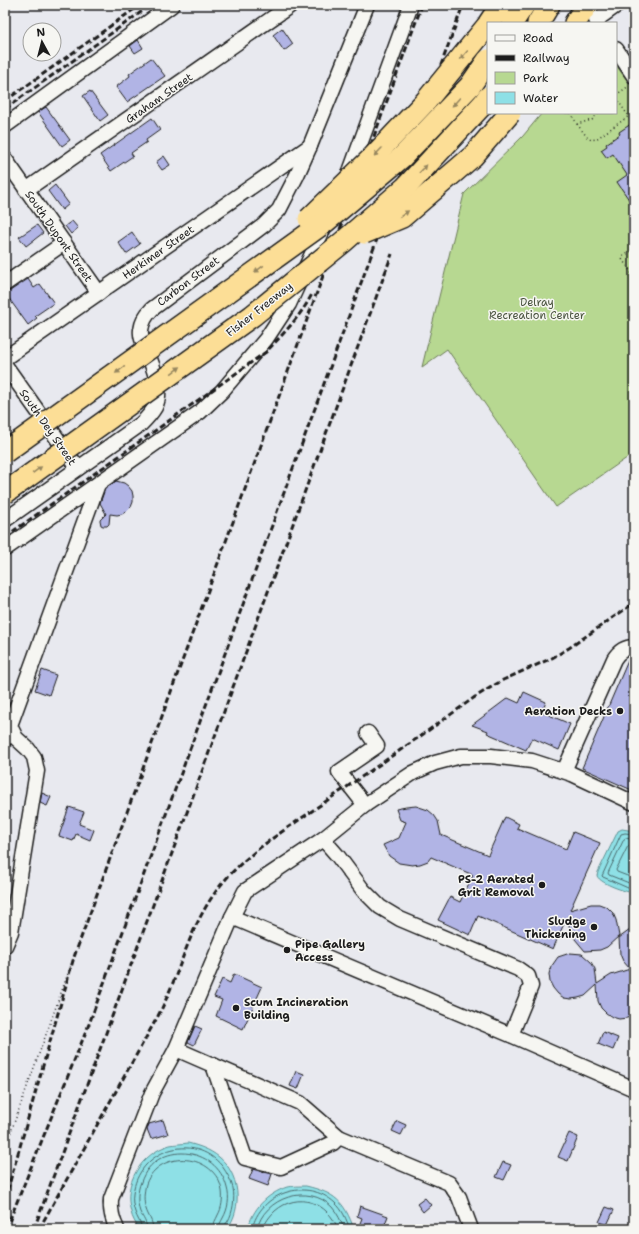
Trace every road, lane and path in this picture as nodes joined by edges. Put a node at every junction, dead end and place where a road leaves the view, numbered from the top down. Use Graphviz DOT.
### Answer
graph roads {
  1 [pos="172,5"];
  2 [pos="291,5"];
  3 [pos="366,5"];
  4 [pos="412,5"];
  5 [pos="501,5"];
  6 [pos="524,5"];
  7 [pos="549,5"];
  8 [pos="617,5"];
  9 [pos="594,16"];
  10 [pos="490,22"];
  11 [pos="513,22"];
  12 [pos="539,22"];
  13 [pos="578,22"];
  14 [pos="487,26"];
  15 [pos="617,50"];
  16 [pos="487,61"];
  17 [pos="632,72"];
  18 [pos="617,94"];
  19 [pos="487,98"];
  20 [pos="617,99"];
  21 [pos="509,114"];
  22 [pos="572,114"];
  23 [pos="597,114"];
  24 [pos="629,116"];
  25 [pos="634,121"];
  26 [pos="577,124"];
  27 [pos="5,126"];
  28 [pos="310,146"];
  29 [pos="5,159"];
  30 [pos="26,190"];
  31 [pos="343,242"];
  32 [pos="64,243"];
  33 [pos="291,246"];
  34 [pos="634,249"];
  35 [pos="634,278"];
  36 [pos="5,284"];
  37 [pos="99,293"];
  38 [pos="5,358"];
  39 [pos="5,365"];
  40 [pos="5,452"];
  41 [pos="78,468"];
  42 [pos="98,484"];
  43 [pos="5,493"];
  44 [pos="5,520"];
  45 [pos="5,549"];
  46 [pos="634,647"];
  47 [pos="7,730"];
  48 [pos="368,733"];
  49 [pos="564,771"];
  50 [pos="634,803"];
  51 [pos="365,806"];
  52 [pos="323,839"];
  53 [pos="232,917"];
  54 [pos="5,946"];
  55 [pos="74,957"];
  56 [pos="511,1035"];
  57 [pos="176,1049"];
  58 [pos="213,1065"];
  59 [pos="634,1089"];
  60 [pos="339,1137"];
  61 [pos="5,1148"];
  62 [pos="116,1229"];
  63 [pos="471,1229"];
  1 -- 27 [label="street"];
  2 -- 30 [label="street, Graham Street"];
  3 -- 28 [label="street, Carbon Street"];
  4 -- 42 [label="street"];
  5 -- 10 [label="highway"];
  6 -- 11 [label="highway"];
  7 -- 12 [label="highway"];
  8 -- 9 [label="street"];
  9 -- 13 [label="highway"];
  14 -- 33 [label="highway, one-way, bridge"];
  15 -- 17 [label="street"];
  16 -- 33 [label="highway, one-way, bridge"];
  17 -- 18 [label="path"];
  31 -- 19 [label="highway, Fisher Freeway, one-way, bridge"];
  20 -- 24 [label="path"];
  31 -- 21 [label="highway, one-way, bridge"];
  22 -- 26 [label="path"];
  23 -- 26 [label="path"];
  24 -- 25 [label="path"];
  24 -- 26 [label="path"];
  28 -- 37 [label="street, Herkimer Street"];
  28 -- 41 [label="street, Carbon Street"];
  29 -- 30 [label="street, South Dupont Street"];
  30 -- 32 [label="street, South Dupont Street"];
  43 -- 31 [label="highway, Fisher Freeway, one-way, bridge"];
  32 -- 36 [label="street"];
  32 -- 37 [label="street, South Dupont Street"];
  33 -- 40 [label="highway, one-way, bridge"];
  34 -- 35 [label="path"];
  37 -- 38 [label="street, Herkimer Street"];
  39 -- 41 [label="street, South Dey Street"];
  41 -- 44 [label="street, Carbon Street"];
  42 -- 45 [label="street"];
  42 -- 47 [label="street"];
  46 -- 49 [label="street"];
  47 -- 54 [label="street"];
  48 -- 51 [label="street"];
  49 -- 50 [label="street"];
  49 -- 51 [label="street"];
  51 -- 52 [label="street"];
  52 -- 53 [label="street"];
  52 -- 56 [label="street"];
  53 -- 56 [label="street"];
  53 -- 57 [label="street"];
  55 -- 61 [label="path"];
  56 -- 59 [label="street"];
  57 -- 58 [label="street"];
  57 -- 62 [label="street"];
  58 -- 60 [label="street"];
  58 -- 60 [label="street"];
  60 -- 63 [label="street"];
}
